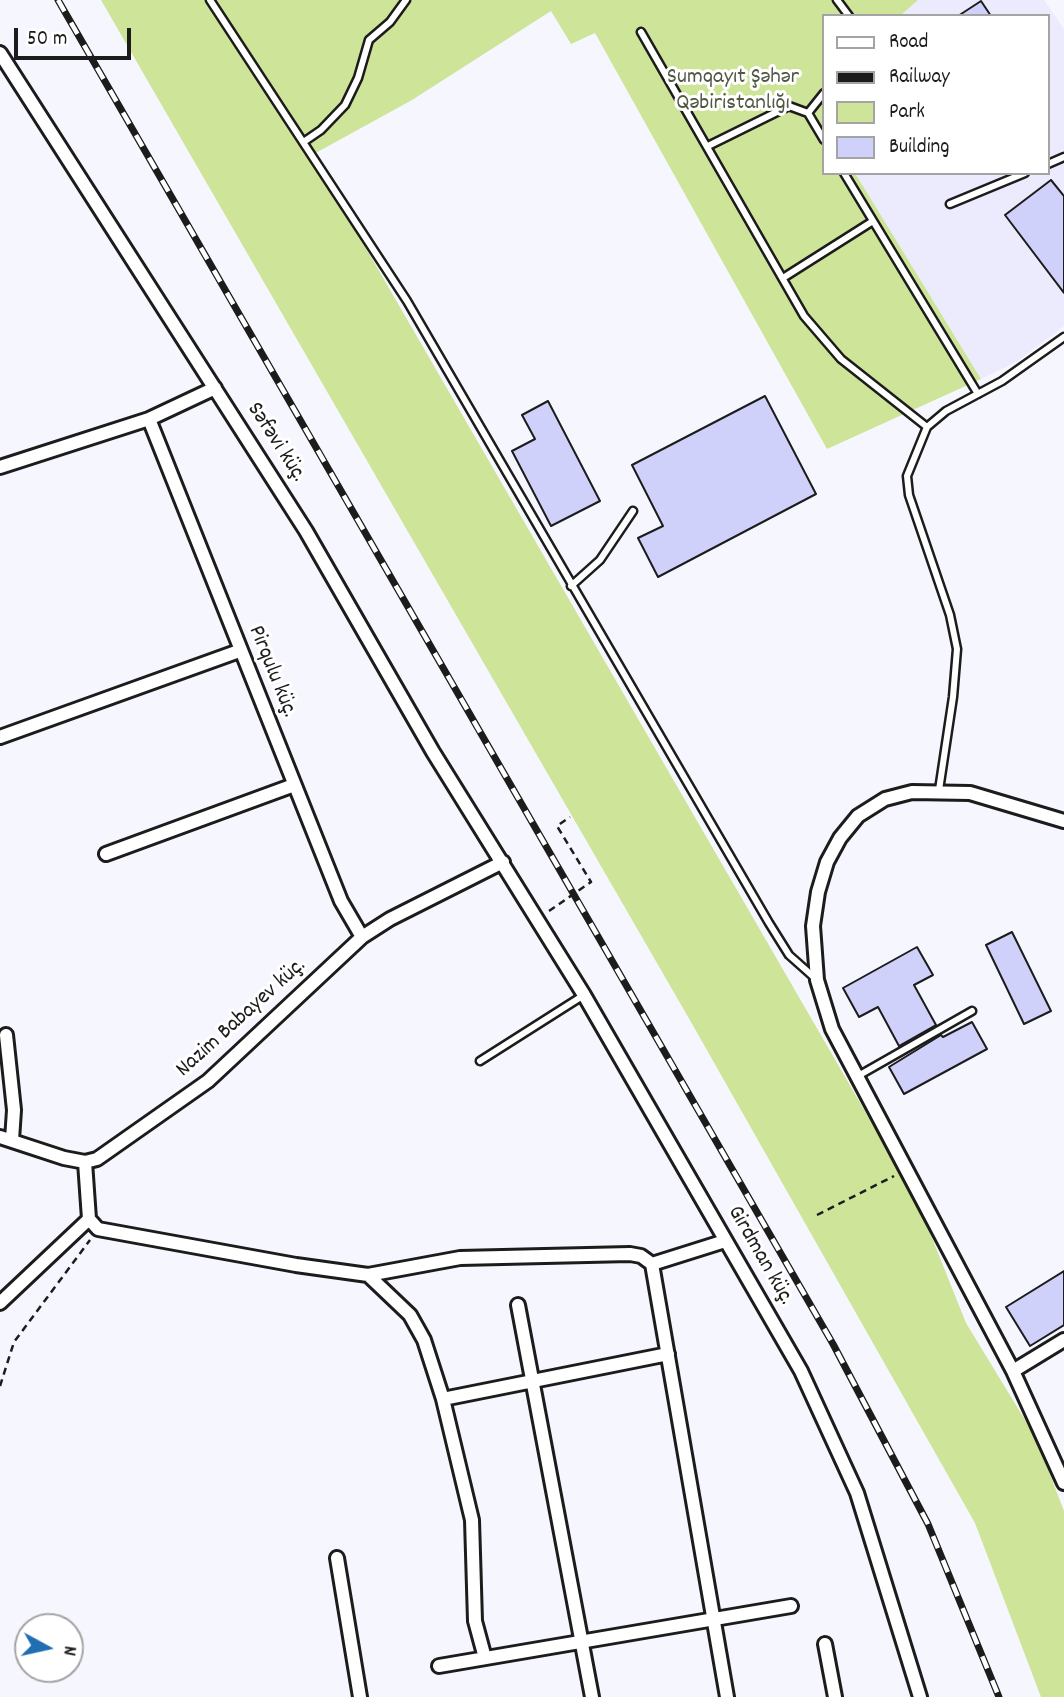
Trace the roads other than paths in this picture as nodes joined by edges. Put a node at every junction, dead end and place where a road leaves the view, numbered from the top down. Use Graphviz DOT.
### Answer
graph roads {
  1 [pos="210,0"];
  2 [pos="406,0"];
  3 [pos="641,32"];
  4 [pos="0,53"];
  5 [pos="822,96"];
  6 [pos="808,113"];
  7 [pos="822,137"];
  8 [pos="304,141"];
  9 [pos="708,146"];
  10 [pos="845,175"];
  11 [pos="1020,175"];
  12 [pos="950,204"];
  13 [pos="873,221"];
  14 [pos="783,278"];
  15 [pos="1064,337"];
  16 [pos="215,388"];
  17 [pos="978,394"];
  18 [pos="149,419"];
  19 [pos="927,427"];
  20 [pos="0,467"];
  21 [pos="634,511"];
  22 [pos="571,586"];
  23 [pos="239,651"];
  24 [pos="0,736"];
  25 [pos="294,785"];
  26 [pos="939,790"];
  27 [pos="1064,821"];
  28 [pos="106,854"];
  29 [pos="503,862"];
  30 [pos="362,937"];
  31 [pos="817,980"];
  32 [pos="584,995"];
  33 [pos="972,1011"];
  34 [pos="6,1035"];
  35 [pos="480,1061"];
  36 [pos="856,1077"];
  37 [pos="6,1138"];
  38 [pos="85,1162"];
  39 [pos="94,1224"];
  40 [pos="725,1241"];
  41 [pos="652,1264"];
  42 [pos="368,1275"];
  43 [pos="0,1303"];
  44 [pos="518,1305"];
  45 [pos="1064,1340"];
  46 [pos="668,1354"];
  47 [pos="1013,1371"];
  48 [pos="532,1381"];
  49 [pos="443,1399"];
  50 [pos="1063,1477"];
  51 [pos="337,1558"];
  52 [pos="791,1606"];
  53 [pos="715,1621"];
  54 [pos="583,1642"];
  55 [pos="825,1644"];
  56 [pos="485,1658"];
  57 [pos="439,1665"];
  58 [pos="360,1697"];
  59 [pos="592,1697"];
  60 [pos="727,1697"];
  61 [pos="835,1697"];
  62 [pos="920,1697"];
  1 -- 8 [label="lane"];
  2 -- 8 [label="lane"];
  3 -- 9 [label="lane"];
  4 -- 16 [label="street, Səfəvi küç."];
  5 -- 6 [label="lane"];
  6 -- 7 [label="lane"];
  6 -- 9 [label="lane"];
  8 -- 22 [label="lane"];
  9 -- 14 [label="lane"];
  10 -- 13 [label="lane"];
  11 -- 12 [label="lane"];
  13 -- 14 [label="lane"];
  13 -- 17 [label="lane"];
  14 -- 19 [label="lane"];
  15 -- 17 [label="lane"];
  16 -- 18 [label="street"];
  16 -- 29 [label="street, Səfəvi küç."];
  17 -- 19 [label="lane"];
  18 -- 20 [label="street"];
  18 -- 23 [label="street, Pirqulu küç."];
  19 -- 26 [label="lane"];
  21 -- 22 [label="lane"];
  22 -- 31 [label="lane"];
  23 -- 24 [label="street"];
  23 -- 25 [label="street, Pirqulu küç."];
  25 -- 28 [label="street"];
  25 -- 30 [label="street, Pirqulu küç."];
  26 -- 27 [label="street"];
  26 -- 31 [label="street"];
  29 -- 30 [label="street, Nazim Babayev küç."];
  29 -- 32 [label="street, Girdman küç."];
  30 -- 38 [label="street, Nazim Babayev küç."];
  31 -- 36 [label="street"];
  32 -- 35 [label="lane"];
  32 -- 40 [label="street, Girdman küç."];
  33 -- 36 [label="lane"];
  34 -- 37 [label="street"];
  36 -- 47 [label="street"];
  37 -- 38 [label="street"];
  38 -- 39 [label="street"];
  39 -- 42 [label="street"];
  39 -- 43 [label="street"];
  40 -- 41 [label="street"];
  40 -- 62 [label="street, Girdman küç."];
  41 -- 42 [label="street"];
  41 -- 46 [label="street"];
  42 -- 49 [label="street"];
  44 -- 48 [label="street"];
  45 -- 47 [label="street"];
  46 -- 48 [label="street"];
  46 -- 53 [label="street"];
  47 -- 50 [label="street"];
  48 -- 49 [label="street"];
  48 -- 54 [label="street"];
  49 -- 56 [label="street"];
  51 -- 58 [label="street"];
  52 -- 53 [label="street"];
  53 -- 54 [label="street"];
  53 -- 60 [label="street"];
  54 -- 56 [label="street"];
  54 -- 59 [label="street"];
  55 -- 61 [label="street"];
  56 -- 57 [label="street"];
}
